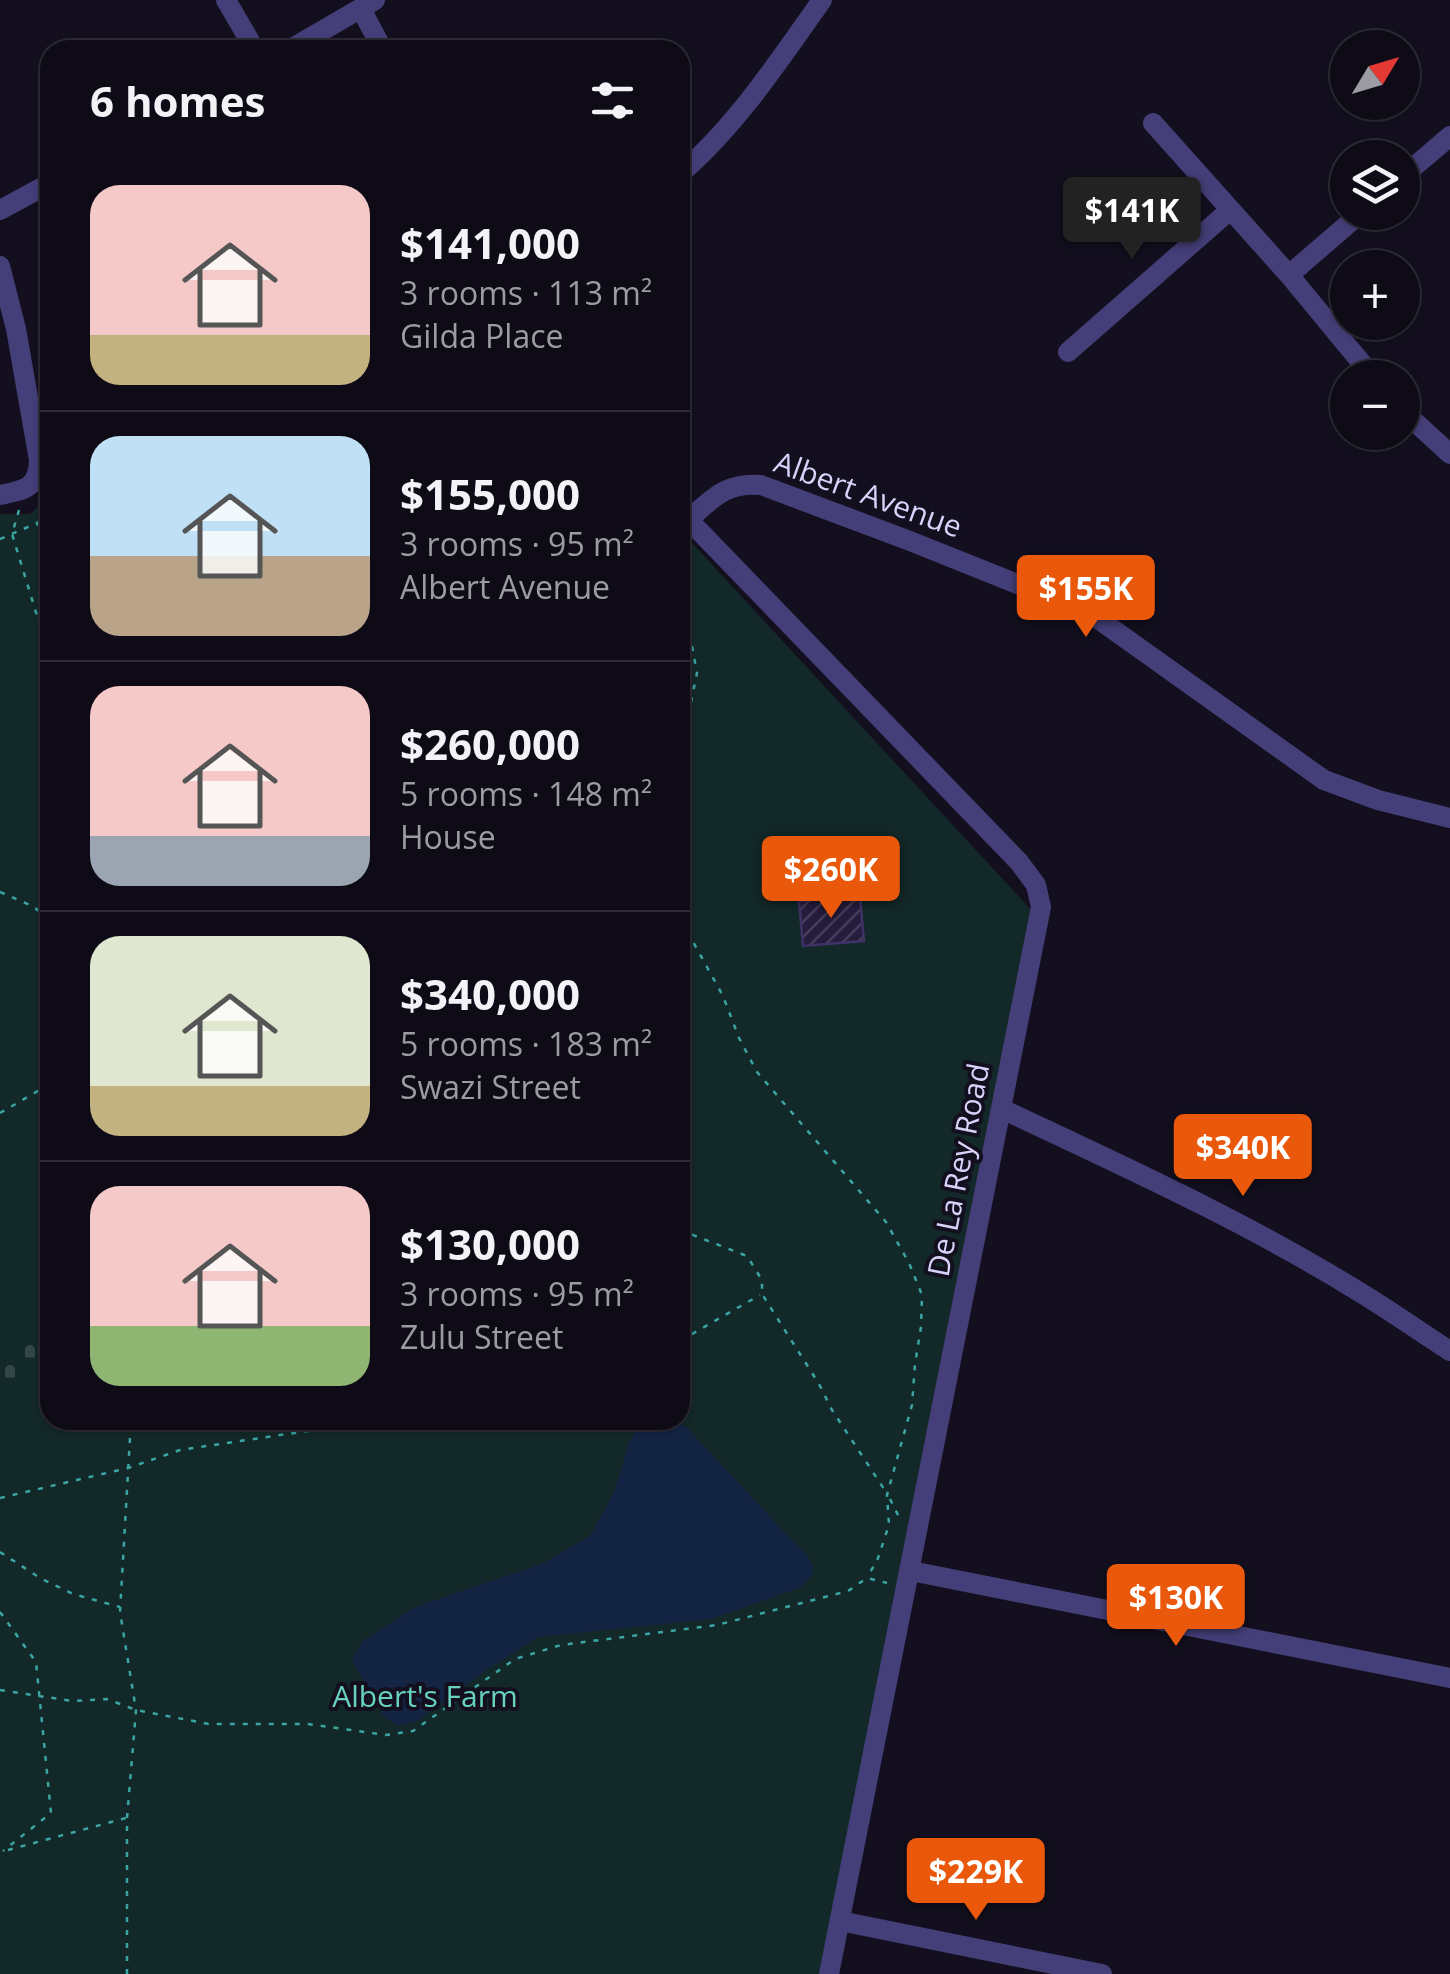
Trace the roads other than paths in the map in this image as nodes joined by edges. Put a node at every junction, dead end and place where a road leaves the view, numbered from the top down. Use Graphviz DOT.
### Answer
graph roads {
  1 [pos="226,0"];
  2 [pos="822,0"];
  3 [pos="368,4"];
  4 [pos="249,40"];
  5 [pos="306,40"];
  6 [pos="380,40"];
  7 [pos="1152,122"];
  8 [pos="1450,136"];
  9 [pos="1420,162"];
  10 [pos="690,164"];
  11 [pos="40,188"];
  12 [pos="0,210"];
  13 [pos="1230,210"];
  14 [pos="1341,230"];
  15 [pos="0,266"];
  16 [pos="1289,275"];
  17 [pos="1068,352"];
  18 [pos="1359,360"];
  19 [pos="1420,426"];
  20 [pos="1450,454"];
  21 [pos="0,495"];
  22 [pos="690,511"];
  23 [pos="690,521"];
  24 [pos="1450,818"];
  25 [pos="1002,1108"];
  26 [pos="1450,1352"];
  27 [pos="911,1571"];
  28 [pos="1450,1678"];
  29 [pos="840,1921"];
  30 [pos="829,1974"];
  31 [pos="1102,1974"];
  1 -- 4 [label="street"];
  2 -- 10 [label="street"];
  3 -- 5 [label="street"];
  3 -- 6 [label="street"];
  7 -- 13 [label="street"];
  8 -- 9 [label="street"];
  11 -- 12 [label="street"];
  13 -- 16 [label="street"];
  13 -- 17 [label="street"];
  14 -- 16 [label="street"];
  15 -- 21 [label="street"];
  16 -- 18 [label="street"];
  19 -- 20 [label="street"];
  22 -- 24 [label="street, Albert Avenue"];
  23 -- 25 [label="street, De La Rey Road"];
  25 -- 26 [label="street"];
  25 -- 27 [label="street, De La Rey Road"];
  27 -- 28 [label="street"];
  27 -- 29 [label="street, De La Rey Road"];
  29 -- 30 [label="street, De La Rey Road"];
  29 -- 31 [label="street"];
}
